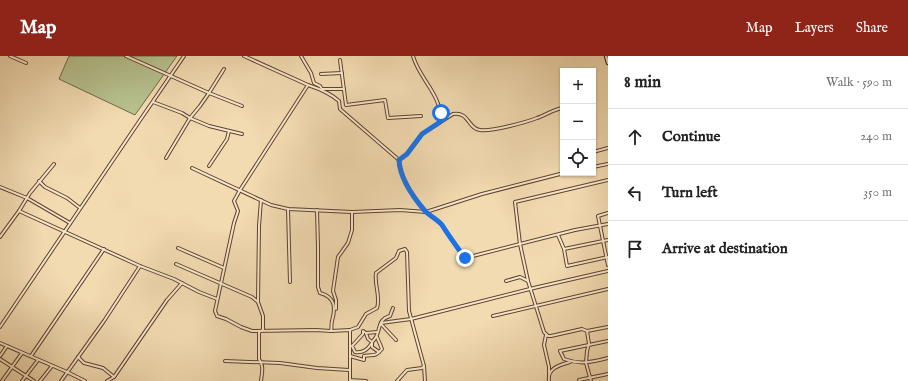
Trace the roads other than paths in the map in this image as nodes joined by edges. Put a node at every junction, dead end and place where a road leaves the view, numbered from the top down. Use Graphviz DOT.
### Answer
graph roads {
  1 [pos="10,56"];
  2 [pos="126,56"];
  3 [pos="184,56"];
  4 [pos="244,56"];
  5 [pos="301,56"];
  6 [pos="413,56"];
  7 [pos="606,56"];
  8 [pos="340,60"];
  9 [pos="26,63"];
  10 [pos="608,63"];
  11 [pos="224,69"];
  12 [pos="342,73"];
  13 [pos="321,74"];
  14 [pos="170,76"];
  15 [pos="308,85"];
  16 [pos="322,89"];
  17 [pos="344,89"];
  18 [pos="208,93"];
  19 [pos="153,102"];
  20 [pos="242,106"];
  21 [pos="560,109"];
  22 [pos="421,116"];
  23 [pos="190,118"];
  24 [pos="440,122"];
  25 [pos="229,131"];
  26 [pos="242,134"];
  27 [pos="608,148"];
  28 [pos="596,151"];
  29 [pos="166,158"];
  30 [pos="399,160"];
  31 [pos="54,164"];
  32 [pos="608,164"];
  33 [pos="209,166"];
  34 [pos="596,166"];
  35 [pos="192,168"];
  36 [pos="560,174"];
  37 [pos="608,180"];
  38 [pos="39,181"];
  39 [pos="0,187"];
  40 [pos="240,190"];
  41 [pos="27,198"];
  42 [pos="261,200"];
  43 [pos="80,208"];
  44 [pos="288,209"];
  45 [pos="316,210"];
  46 [pos="19,211"];
  47 [pos="352,212"];
  48 [pos="426,212"];
  49 [pos="608,213"];
  50 [pos="70,222"];
  51 [pos="608,224"];
  52 [pos="600,225"];
  53 [pos="64,232"];
  54 [pos="558,234"];
  55 [pos="0,237"];
  56 [pos="608,240"];
  57 [pos="604,241"];
  58 [pos="520,244"];
  59 [pos="178,248"];
  60 [pos="104,249"];
  61 [pos="564,249"];
  62 [pos="607,257"];
  63 [pos="176,264"];
  64 [pos="608,265"];
  65 [pos="140,266"];
  66 [pos="224,268"];
  67 [pos="608,271"];
  68 [pos="528,280"];
  69 [pos="506,281"];
  70 [pos="290,282"];
  71 [pos="182,283"];
  72 [pos="222,285"];
  73 [pos="608,289"];
  74 [pos="531,290"];
  75 [pos="217,299"];
  76 [pos="258,302"];
  77 [pos="536,306"];
  78 [pos="392,308"];
  79 [pos="335,313"];
  80 [pos="493,316"];
  81 [pos="411,319"];
  82 [pos="381,323"];
  83 [pos="0,327"];
  84 [pos="358,327"];
  85 [pos="608,328"];
  86 [pos="350,330"];
  87 [pos="332,331"];
  88 [pos="363,331"];
  89 [pos="587,331"];
  90 [pos="259,332"];
  91 [pos="377,332"];
  92 [pos="366,333"];
  93 [pos="546,335"];
  94 [pos="376,337"];
  95 [pos="396,340"];
  96 [pos="608,341"];
  97 [pos="0,343"];
  98 [pos="371,343"];
  99 [pos="588,344"];
  100 [pos="7,346"];
  101 [pos="351,347"];
  102 [pos="379,352"];
  103 [pos="22,353"];
  104 [pos="30,356"];
  105 [pos="350,356"];
  106 [pos="78,357"];
  107 [pos="0,358"];
  108 [pos="608,358"];
  109 [pos="38,360"];
  110 [pos="225,361"];
  111 [pos="262,363"];
  112 [pos="572,363"];
  113 [pos="586,363"];
  114 [pos="52,366"];
  115 [pos="424,366"];
  116 [pos="12,367"];
  117 [pos="349,370"];
  118 [pos="67,372"];
  119 [pos="608,374"];
  120 [pos="26,375"];
  121 [pos="549,375"];
  122 [pos="114,377"];
  123 [pos="590,379"];
  124 [pos="579,380"];
  125 [pos="2,381"];
  126 [pos="22,381"];
  127 [pos="34,381"];
  128 [pos="40,381"];
  129 [pos="60,381"];
  130 [pos="85,381"];
  131 [pos="107,381"];
  132 [pos="261,381"];
  133 [pos="350,381"];
  134 [pos="366,381"];
  135 [pos="397,381"];
  136 [pos="425,381"];
  137 [pos="549,381"];
  1 -- 9 [label="street"];
  2 -- 14 [label="street"];
  3 -- 14 [label="street"];
  4 -- 15 [label="street"];
  5 -- 16 [label="street"];
  6 -- 24 [label="street"];
  7 -- 10 [label="main road"];
  8 -- 12 [label="street"];
  11 -- 18 [label="street"];
  12 -- 13 [label="street"];
  12 -- 17 [label="street"];
  14 -- 18 [label="street"];
  14 -- 19 [label="street"];
  15 -- 16 [label="street"];
  15 -- 40 [label="street"];
  16 -- 17 [label="street"];
  16 -- 30 [label="street"];
  17 -- 22 [label="street"];
  18 -- 20 [label="street"];
  18 -- 23 [label="street"];
  19 -- 23 [label="street"];
  19 -- 43 [label="street"];
  21 -- 24 [label="street"];
  23 -- 25 [label="street"];
  23 -- 29 [label="street"];
  24 -- 30 [label="street"];
  25 -- 26 [label="street"];
  25 -- 33 [label="street"];
  27 -- 28 [label="street"];
  30 -- 48 [label="street"];
  31 -- 38 [label="street"];
  32 -- 34 [label="street"];
  35 -- 40 [label="street"];
  36 -- 48 [label="street"];
  37 -- 58 [label="street"];
  38 -- 41 [label="street"];
  38 -- 43 [label="street"];
  39 -- 41 [label="street"];
  40 -- 42 [label="street"];
  40 -- 66 [label="street"];
  41 -- 46 [label="street"];
  41 -- 50 [label="street"];
  42 -- 44 [label="street"];
  42 -- 76 [label="street"];
  43 -- 50 [label="street"];
  44 -- 45 [label="street"];
  44 -- 70 [label="street"];
  45 -- 47 [label="street"];
  45 -- 79 [label="street"];
  46 -- 53 [label="street"];
  46 -- 55 [label="street"];
  47 -- 48 [label="street"];
  47 -- 79 [label="street"];
  48 -- 58 [label="street"];
  49 -- 52 [label="street"];
  50 -- 53 [label="street"];
  51 -- 52 [label="street"];
  52 -- 54 [label="street"];
  52 -- 57 [label="street"];
  53 -- 60 [label="street"];
  53 -- 83 [label="street"];
  54 -- 58 [label="street"];
  54 -- 61 [label="street"];
  56 -- 57 [label="street"];
  57 -- 61 [label="street"];
  57 -- 62 [label="street"];
  58 -- 68 [label="street"];
  59 -- 66 [label="street"];
  60 -- 65 [label="street"];
  60 -- 104 [label="street"];
  61 -- 62 [label="street"];
  62 -- 64 [label="street"];
  63 -- 72 [label="street"];
  65 -- 71 [label="street"];
  65 -- 106 [label="street"];
  66 -- 72 [label="street"];
  67 -- 74 [label="street"];
  68 -- 69 [label="street"];
  68 -- 74 [label="street"];
  71 -- 75 [label="street"];
  71 -- 122 [label="street"];
  72 -- 75 [label="street"];
  72 -- 76 [label="street"];
  73 -- 77 [label="street"];
  74 -- 77 [label="street"];
  74 -- 81 [label="street"];
  75 -- 90 [label="street"];
  76 -- 90 [label="street"];
  77 -- 80 [label="street"];
  77 -- 93 [label="street"];
  78 -- 82 [label="street"];
  79 -- 87 [label="street"];
  81 -- 82 [label="street"];
  81 -- 84 [label="street"];
  81 -- 115 [label="street"];
  82 -- 91 [label="street"];
  82 -- 95 [label="street"];
  84 -- 86 [label="street"];
  84 -- 88 [label="street"];
  85 -- 89 [label="street"];
  86 -- 87 [label="street"];
  86 -- 101 [label="street"];
  87 -- 90 [label="street"];
  88 -- 92 [label="street"];
  88 -- 101 [label="street"];
  89 -- 93 [label="street"];
  89 -- 99 [label="street"];
  90 -- 111 [label="street"];
  91 -- 92 [label="street"];
  91 -- 94 [label="street"];
  92 -- 98 [label="street"];
  93 -- 121 [label="street"];
  94 -- 98 [label="street"];
  94 -- 102 [label="street"];
  96 -- 99 [label="street"];
  97 -- 100 [label="street"];
  98 -- 101 [label="street"];
  98 -- 102 [label="street"];
  99 -- 112 [label="street"];
  99 -- 113 [label="street"];
  100 -- 103 [label="street"];
  100 -- 107 [label="street"];
  101 -- 105 [label="street"];
  102 -- 105 [label="street"];
  103 -- 104 [label="street"];
  103 -- 116 [label="street"];
  104 -- 109 [label="street"];
  105 -- 117 [label="street"];
  106 -- 118 [label="street"];
  106 -- 122 [label="street"];
  107 -- 116 [label="street"];
  108 -- 113 [label="street"];
  109 -- 114 [label="street"];
  109 -- 120 [label="street"];
  110 -- 111 [label="street"];
  111 -- 117 [label="street"];
  111 -- 132 [label="street"];
  112 -- 113 [label="street"];
  112 -- 121 [label="street"];
  113 -- 123 [label="street"];
  114 -- 118 [label="street"];
  114 -- 128 [label="street"];
  115 -- 135 [label="street"];
  115 -- 136 [label="street"];
  116 -- 120 [label="street"];
  116 -- 125 [label="street"];
  117 -- 133 [label="street"];
  118 -- 129 [label="street"];
  118 -- 130 [label="street"];
  119 -- 123 [label="street"];
  120 -- 126 [label="street"];
  120 -- 127 [label="street"];
  121 -- 137 [label="street"];
  122 -- 131 [label="street"];
  123 -- 124 [label="street"];
  133 -- 134 [label="street"];
}
